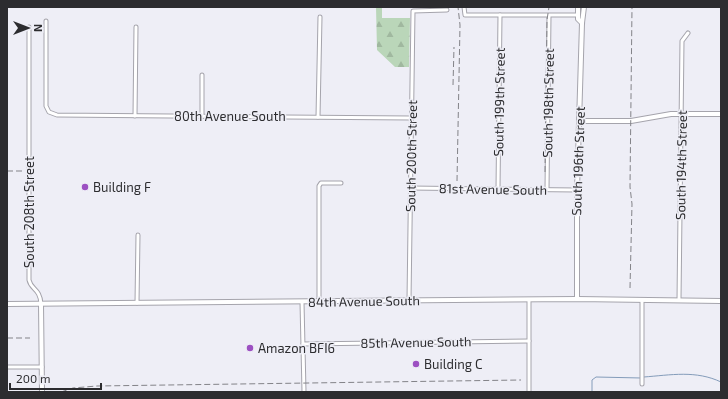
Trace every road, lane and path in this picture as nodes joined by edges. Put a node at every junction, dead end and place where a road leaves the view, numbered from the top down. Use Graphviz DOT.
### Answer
graph roads {
  1 [pos="464,7"];
  2 [pos="578,7"];
  3 [pos="584,7"];
  4 [pos="447,10"];
  5 [pos="578,15"];
  6 [pos="500,16"];
  7 [pos="549,16"];
  8 [pos="320,17"];
  9 [pos="46,21"];
  10 [pos="582,23"];
  11 [pos="29,27"];
  12 [pos="136,27"];
  13 [pos="688,33"];
  14 [pos="202,76"];
  15 [pos="682,114"];
  16 [pos="721,114"];
  17 [pos="135,116"];
  18 [pos="202,116"];
  19 [pos="318,117"];
  20 [pos="411,118"];
  21 [pos="580,121"];
  22 [pos="341,183"];
  23 [pos="410,188"];
  24 [pos="498,189"];
  25 [pos="547,189"];
  26 [pos="577,190"];
  27 [pos="138,234"];
  28 [pos="577,299"];
  29 [pos="409,300"];
  30 [pos="529,300"];
  31 [pos="642,300"];
  32 [pos="679,300"];
  33 [pos="721,301"];
  34 [pos="302,302"];
  35 [pos="319,302"];
  36 [pos="137,303"];
  37 [pos="7,304"];
  38 [pos="41,304"];
  39 [pos="529,341"];
  40 [pos="303,344"];
  41 [pos="7,367"];
  42 [pos="42,368"];
  43 [pos="642,384"];
  44 [pos="42,392"];
  45 [pos="304,392"];
  46 [pos="529,392"];
  1 -- 6 [label="street"];
  2 -- 5 [label="main road, South 196th Street"];
  3 -- 10 [label="main road, South 196th Street"];
  4 -- 20 [label="street, South 200th Street"];
  5 -- 7 [label="street"];
  5 -- 10 [label="main road, South 196th Street"];
  6 -- 7 [label="street"];
  6 -- 24 [label="street, South 199th Street"];
  7 -- 25 [label="street, South 198th Street"];
  8 -- 19 [label="street"];
  9 -- 17 [label="street, 80th Avenue South"];
  10 -- 21 [label="main road, South 196th Street"];
  11 -- 38 [label="street, South 208th Street"];
  12 -- 17 [label="street"];
  13 -- 15 [label="street, South 194th Street"];
  14 -- 18 [label="street"];
  15 -- 16 [label="main road"];
  15 -- 21 [label="main road"];
  15 -- 32 [label="street, South 194th Street"];
  17 -- 18 [label="street, 80th Avenue South"];
  18 -- 19 [label="street, 80th Avenue South"];
  19 -- 20 [label="street, 80th Avenue South"];
  20 -- 23 [label="street, South 200th Street"];
  21 -- 26 [label="main road, South 196th Street"];
  22 -- 35 [label="street"];
  23 -- 24 [label="street, 81st Avenue South"];
  23 -- 29 [label="street, South 200th Street"];
  24 -- 25 [label="street, 81st Avenue South"];
  25 -- 26 [label="street, 81st Avenue South"];
  26 -- 28 [label="main road, South 196th Street"];
  27 -- 36 [label="street"];
  28 -- 30 [label="main road, 84th Avenue South"];
  28 -- 31 [label="main road, 84th Avenue South"];
  29 -- 30 [label="main road, 84th Avenue South"];
  29 -- 35 [label="main road, 84th Avenue South"];
  30 -- 39 [label="street"];
  31 -- 32 [label="main road, 84th Avenue South"];
  31 -- 43 [label="street"];
  32 -- 33 [label="main road, 84th Avenue South"];
  34 -- 35 [label="main road, 84th Avenue South"];
  34 -- 36 [label="main road, 84th Avenue South"];
  34 -- 40 [label="street"];
  36 -- 38 [label="main road, 84th Avenue South"];
  37 -- 38 [label="main road, 84th Avenue South"];
  38 -- 42 [label="main road, South 208th Street"];
  39 -- 40 [label="street, 85th Avenue South"];
  39 -- 46 [label="street"];
  40 -- 45 [label="street"];
  41 -- 42 [label="street"];
  42 -- 44 [label="main road, South 208th Street"];
}
